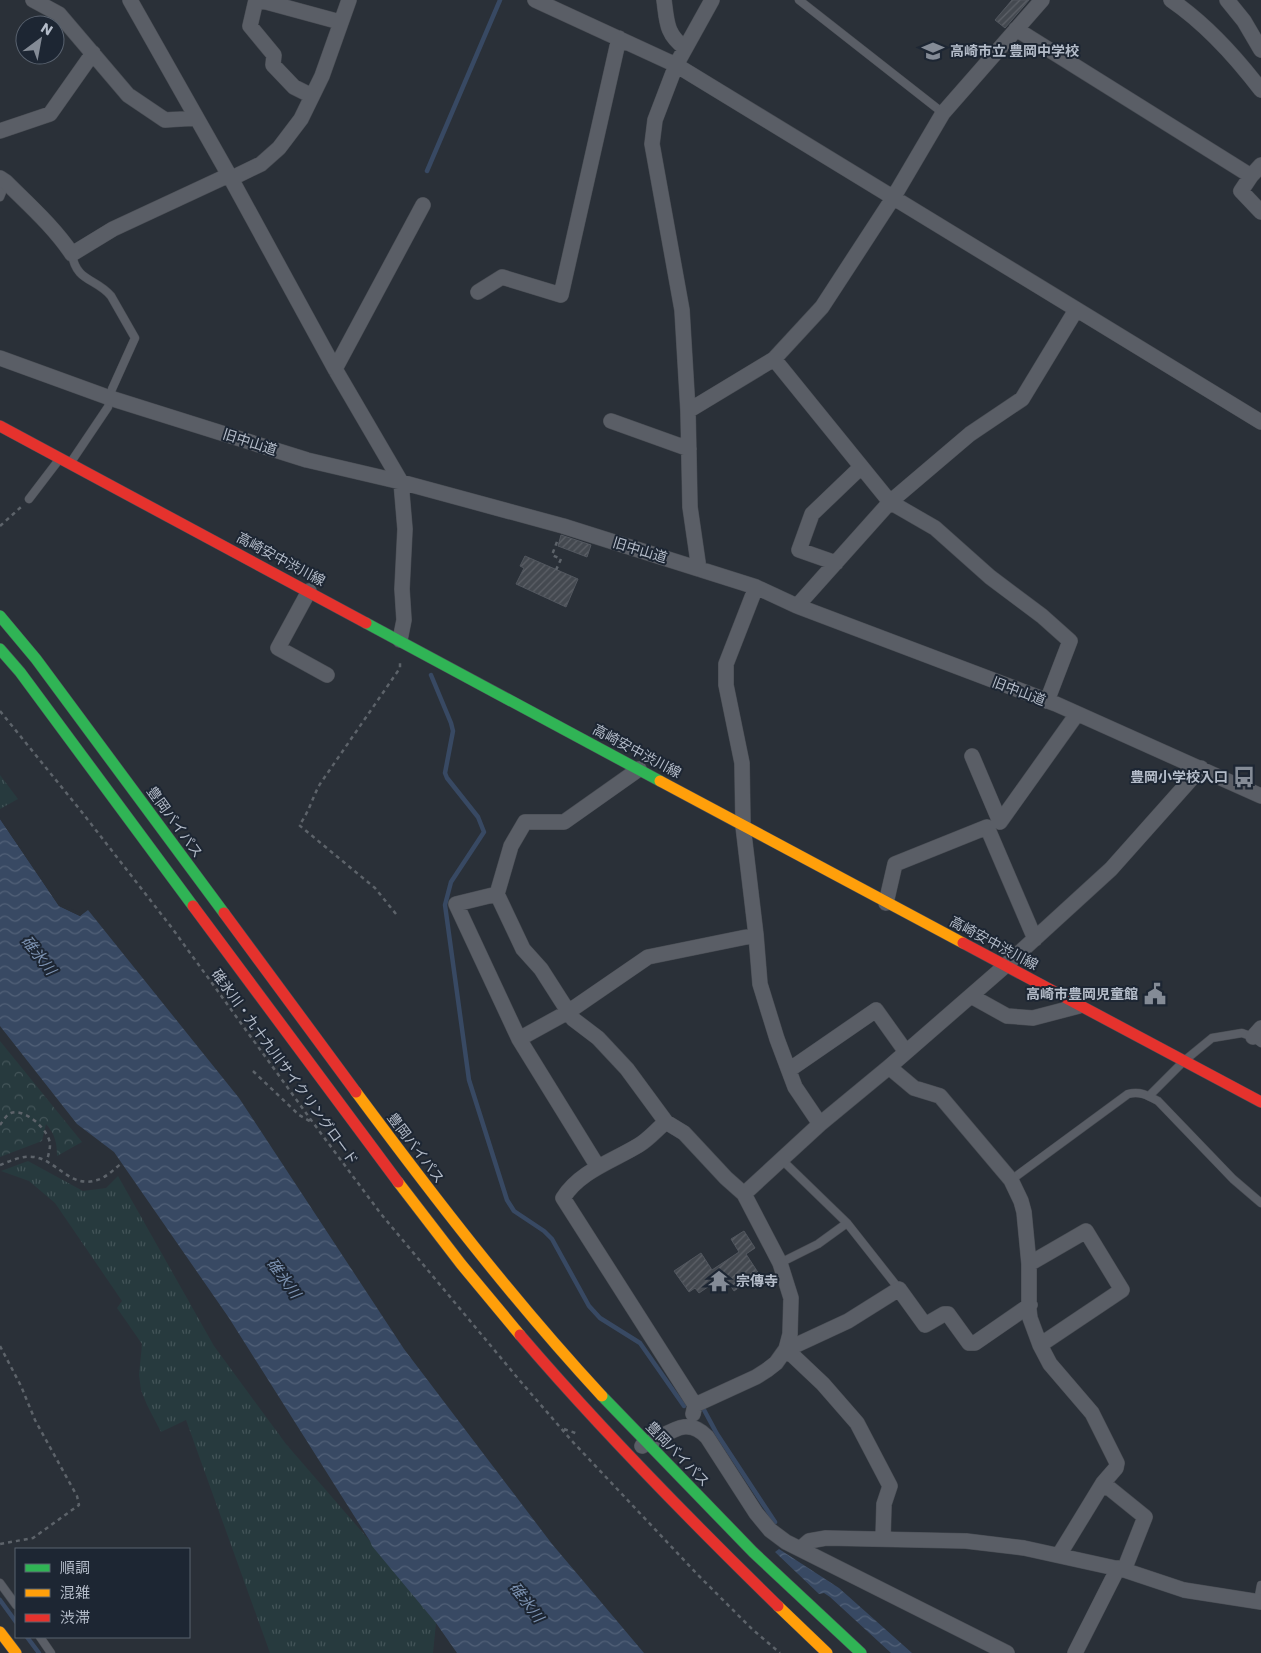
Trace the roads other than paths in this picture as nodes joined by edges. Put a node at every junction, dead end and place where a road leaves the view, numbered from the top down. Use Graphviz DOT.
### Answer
graph roads {
  1 [pos="33,0"];
  2 [pos="130,0"];
  3 [pos="258,0"];
  4 [pos="349,0"];
  5 [pos="535,0"];
  6 [pos="664,0"];
  7 [pos="712,0"];
  8 [pos="799,0"];
  9 [pos="1042,0"];
  10 [pos="1171,0"];
  11 [pos="1227,0"];
  12 [pos="340,22"];
  13 [pos="1016,29"];
  14 [pos="619,38"];
  15 [pos="685,48"];
  16 [pos="1261,50"];
  17 [pos="92,53"];
  18 [pos="676,65"];
  19 [pos="1260,85"];
  20 [pos="312,96"];
  21 [pos="943,113"];
  22 [pos="196,118"];
  23 [pos="0,131"];
  24 [pos="1256,170"];
  25 [pos="230,177"];
  26 [pos="3,180"];
  27 [pos="0,197"];
  28 [pos="892,198"];
  29 [pos="423,205"];
  30 [pos="1261,212"];
  31 [pos="72,254"];
  32 [pos="478,292"];
  33 [pos="1076,310"];
  34 [pos="0,358"];
  35 [pos="774,359"];
  36 [pos="335,369"];
  37 [pos="110,398"];
  38 [pos="688,411"];
  39 [pos="611,421"];
  40 [pos="1261,422"];
  41 [pos="0,426"];
  42 [pos="689,449"];
  43 [pos="65,460"];
  44 [pos="861,467"];
  45 [pos="401,482"];
  46 [pos="29,499"];
  47 [pos="890,502"];
  48 [pos="836,563"];
  49 [pos="699,569"];
  50 [pos="756,587"];
  51 [pos="309,591"];
  52 [pos="797,606"];
  53 [pos="0,616"];
  54 [pos="400,640"];
  55 [pos="0,649"];
  56 [pos="327,675"];
  57 [pos="1047,701"];
  58 [pos="1077,714"];
  59 [pos="972,756"];
  60 [pos="1201,768"];
  61 [pos="639,769"];
  62 [pos="1261,796"];
  63 [pos="744,826"];
  64 [pos="497,894"];
  65 [pos="886,903"];
  66 [pos="756,934"];
  67 [pos="1035,939"];
  68 [pos="1005,966"];
  69 [pos="971,996"];
  70 [pos="1080,1006"];
  71 [pos="568,1012"];
  72 [pos="1258,1036"];
  73 [pos="519,1039"];
  74 [pos="906,1052"];
  75 [pos="1184,1061"];
  76 [pos="889,1067"];
  77 [pos="789,1070"];
  78 [pos="1149,1096"];
  79 [pos="1261,1102"];
  80 [pos="666,1122"];
  81 [pos="820,1124"];
  82 [pos="781,1159"];
  83 [pos="598,1167"];
  84 [pos="1011,1180"];
  85 [pos="744,1194"];
  86 [pos="1261,1203"];
  87 [pos="847,1223"];
  88 [pos="780,1263"];
  89 [pos="1029,1264"];
  90 [pos="899,1289"];
  91 [pos="1030,1305"];
  92 [pos="1040,1345"];
  93 [pos="786,1349"];
  94 [pos="695,1405"];
  95 [pos="691,1427"];
  96 [pos="647,1444"];
  97 [pos="622,1452"];
  98 [pos="1103,1483"];
  99 [pos="883,1538"];
  100 [pos="800,1549"];
  101 [pos="1059,1555"];
  102 [pos="1121,1569"];
  103 [pos="0,1583"];
  104 [pos="1261,1585"];
  105 [pos="1259,1602"];
  106 [pos="15,1604"];
  107 [pos="0,1632"];
  108 [pos="41,1638"];
  109 [pos="16,1653"];
  110 [pos="51,1653"];
  111 [pos="827,1653"];
  112 [pos="861,1653"];
  113 [pos="1007,1653"];
  114 [pos="1075,1653"];
  1 -- 17 [label="street"];
  2 -- 22 [label="street"];
  3 -- 12 [label="street"];
  3 -- 20 [label="street"];
  4 -- 12 [label="street"];
  5 -- 14 [label="street"];
  6 -- 15 [label="street"];
  7 -- 15 [label="street"];
  8 -- 21 [label="lane"];
  9 -- 13 [label="street"];
  10 -- 19 [label="street"];
  11 -- 16 [label="street"];
  12 -- 20 [label="street"];
  13 -- 21 [label="street"];
  13 -- 24 [label="street"];
  14 -- 18 [label="street"];
  14 -- 32 [label="street"];
  15 -- 18 [label="street"];
  17 -- 22 [label="street"];
  17 -- 23 [label="street"];
  18 -- 28 [label="street"];
  18 -- 38 [label="street"];
  20 -- 25 [label="street"];
  21 -- 28 [label="street"];
  22 -- 25 [label="street"];
  24 -- 30 [label="street"];
  25 -- 31 [label="street"];
  25 -- 36 [label="street"];
  26 -- 27 [label="lane"];
  26 -- 31 [label="street"];
  28 -- 33 [label="street"];
  28 -- 35 [label="street"];
  29 -- 36 [label="street"];
  31 -- 37 [label="lane"];
  33 -- 40 [label="street"];
  33 -- 47 [label="street"];
  34 -- 37 [label="street, 旧中山道"];
  35 -- 38 [label="street"];
  35 -- 44 [label="street"];
  36 -- 45 [label="street"];
  37 -- 43 [label="lane"];
  37 -- 45 [label="street, 旧中山道"];
  38 -- 42 [label="street"];
  39 -- 42 [label="street"];
  41 -- 43 [label="main road, 高崎安中渋川線"];
  42 -- 49 [label="street"];
  43 -- 46 [label="lane"];
  43 -- 51 [label="main road, 高崎安中渋川線"];
  44 -- 47 [label="street"];
  44 -- 48 [label="street"];
  45 -- 49 [label="street, 旧中山道"];
  45 -- 54 [label="street"];
  47 -- 48 [label="street"];
  47 -- 57 [label="street"];
  48 -- 52 [label="street"];
  49 -- 50 [label="street, 旧中山道"];
  50 -- 52 [label="street, 旧中山道"];
  50 -- 63 [label="street"];
  51 -- 54 [label="main road, 高崎安中渋川線"];
  51 -- 56 [label="street"];
  52 -- 57 [label="street, 旧中山道"];
  53 -- 96 [label="main road, 豊岡バイパス"];
  54 -- 61 [label="main road, 高崎安中渋川線"];
  55 -- 97 [label="main road"];
  57 -- 58 [label="street, 旧中山道"];
  58 -- 59 [label="street"];
  58 -- 60 [label="street, 旧中山道"];
  60 -- 62 [label="street, 旧中山道"];
  60 -- 67 [label="street"];
  61 -- 63 [label="main road, 高崎安中渋川線"];
  61 -- 64 [label="street"];
  63 -- 65 [label="main road, 高崎安中渋川線"];
  63 -- 66 [label="street"];
  64 -- 71 [label="street"];
  64 -- 73 [label="street"];
  65 -- 67 [label="street"];
  65 -- 68 [label="main road, 高崎安中渋川線"];
  66 -- 71 [label="street"];
  66 -- 77 [label="street"];
  67 -- 68 [label="street"];
  68 -- 69 [label="street"];
  68 -- 70 [label="main road, 高崎安中渋川線"];
  69 -- 70 [label="street"];
  69 -- 74 [label="street"];
  70 -- 75 [label="main road, 高崎安中渋川線"];
  71 -- 73 [label="street"];
  71 -- 80 [label="street"];
  72 -- 75 [label="lane"];
  73 -- 83 [label="street"];
  74 -- 76 [label="street"];
  74 -- 77 [label="street"];
  75 -- 78 [label="lane"];
  75 -- 79 [label="main road, 高崎安中渋川線"];
  76 -- 81 [label="street"];
  76 -- 84 [label="street"];
  77 -- 81 [label="street"];
  78 -- 84 [label="lane"];
  78 -- 86 [label="lane"];
  80 -- 83 [label="street"];
  80 -- 85 [label="street"];
  81 -- 82 [label="street"];
  82 -- 85 [label="street"];
  82 -- 87 [label="lane"];
  83 -- 94 [label="street"];
  84 -- 89 [label="street"];
  85 -- 88 [label="street"];
  87 -- 88 [label="lane"];
  87 -- 90 [label="lane"];
  88 -- 93 [label="street"];
  89 -- 91 [label="street"];
  89 -- 92 [label="street"];
  90 -- 91 [label="street"];
  90 -- 93 [label="street"];
  91 -- 92 [label="street"];
  92 -- 98 [label="street"];
  93 -- 94 [label="street"];
  93 -- 99 [label="street"];
  94 -- 95 [label="street"];
  95 -- 96 [label="street"];
  95 -- 100 [label="street"];
  96 -- 97 [label="street"];
  96 -- 112 [label="main road, 豊岡バイパス"];
  97 -- 111 [label="main road"];
  98 -- 101 [label="street"];
  98 -- 102 [label="street"];
  99 -- 100 [label="street"];
  99 -- 101 [label="street"];
  100 -- 113 [label="street"];
  101 -- 102 [label="street"];
  102 -- 105 [label="street"];
  102 -- 114 [label="street"];
  103 -- 106 [label="lane"];
  104 -- 105 [label="lane"];
  107 -- 109 [label="main road"];
  108 -- 110 [label="lane"];
}
